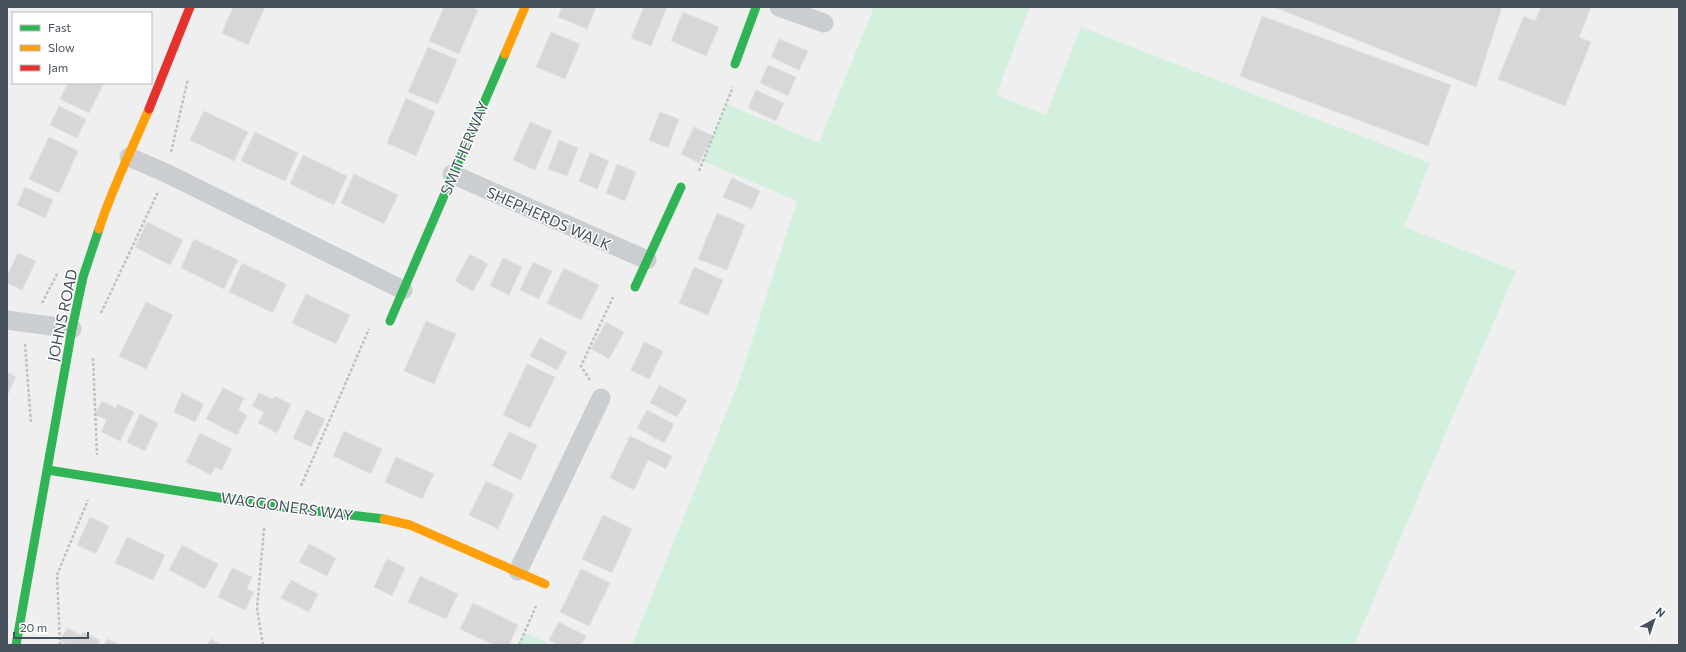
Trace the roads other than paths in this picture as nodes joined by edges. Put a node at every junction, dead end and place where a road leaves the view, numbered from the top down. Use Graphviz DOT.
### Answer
graph roads {
  1 [pos="190,7"];
  2 [pos="526,7"];
  3 [pos="756,7"];
  4 [pos="778,7"];
  5 [pos="824,23"];
  6 [pos="735,64"];
  7 [pos="129,157"];
  8 [pos="452,174"];
  9 [pos="681,187"];
  10 [pos="647,260"];
  11 [pos="635,287"];
  12 [pos="403,290"];
  13 [pos="15,321"];
  14 [pos="390,321"];
  15 [pos="72,329"];
  16 [pos="601,398"];
  17 [pos="48,470"];
  18 [pos="518,571"];
  19 [pos="545,584"];
  20 [pos="16,645"];
  1 -- 7 [label="street, JOHNS ROAD"];
  2 -- 8 [label="street, SMITHERWAY"];
  3 -- 6 [label="street"];
  4 -- 5 [label="street"];
  7 -- 12 [label="street"];
  7 -- 15 [label="street, JOHNS ROAD"];
  8 -- 10 [label="street, SHEPHERDS WALK"];
  8 -- 12 [label="street, SMITHERWAY"];
  9 -- 10 [label="street"];
  10 -- 11 [label="street"];
  12 -- 14 [label="street, SMITHERWAY"];
  13 -- 15 [label="street"];
  15 -- 17 [label="street, JOHNS ROAD"];
  16 -- 18 [label="street"];
  17 -- 18 [label="street, WAGGONERS WAY"];
  17 -- 20 [label="street, JOHNS ROAD"];
  18 -- 19 [label="street, WAGGONERS WAY"];
}
